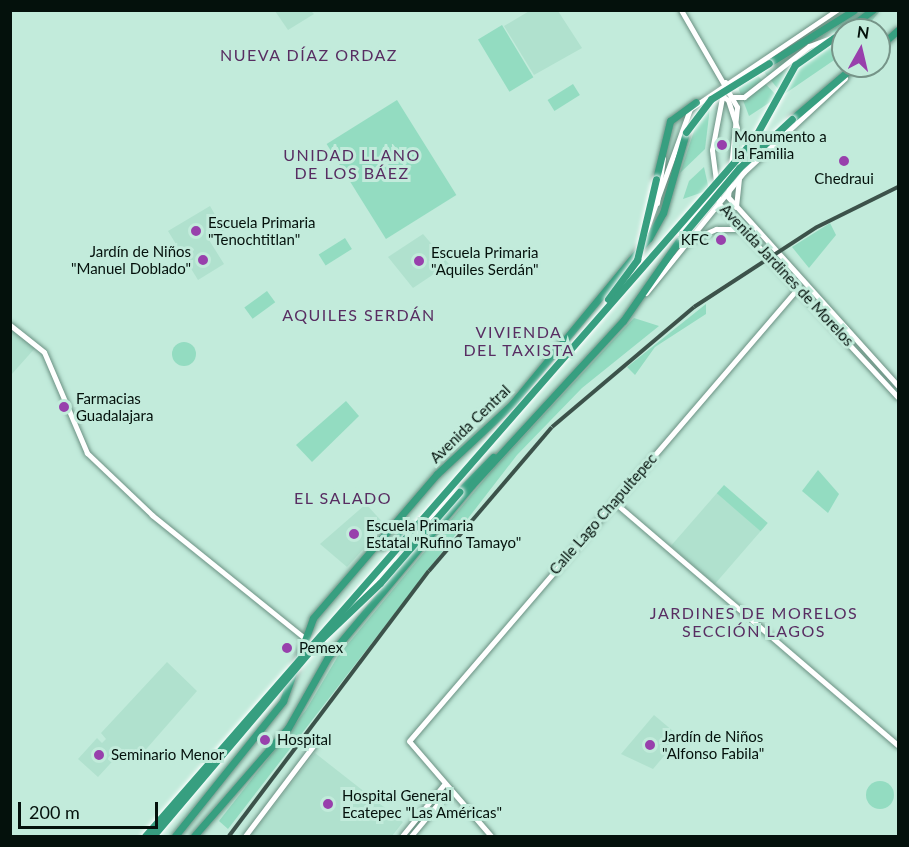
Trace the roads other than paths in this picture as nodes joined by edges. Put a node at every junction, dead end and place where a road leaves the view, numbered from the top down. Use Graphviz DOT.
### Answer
graph roads {
  1 [pos="681,10"];
  2 [pos="837,10"];
  3 [pos="854,10"];
  4 [pos="831,39"];
  5 [pos="831,41"];
  6 [pos="842,78"];
  7 [pos="844,78"];
  8 [pos="725,82"];
  9 [pos="711,91"];
  10 [pos="719,93"];
  11 [pos="733,98"];
  12 [pos="696,102"];
  13 [pos="737,128"];
  14 [pos="663,158"];
  15 [pos="711,165"];
  16 [pos="728,178"];
  17 [pos="740,178"];
  18 [pos="656,179"];
  19 [pos="727,193"];
  20 [pos="719,204"];
  21 [pos="734,204"];
  22 [pos="658,207"];
  23 [pos="725,210"];
  24 [pos="742,229"];
  25 [pos="685,238"];
  26 [pos="635,256"];
  27 [pos="798,288"];
  28 [pos="10,325"];
  29 [pos="542,380"];
  30 [pos="898,386"];
  31 [pos="898,397"];
  32 [pos="529,428"];
  33 [pos="614,502"];
  34 [pos="401,514"];
  35 [pos="426,541"];
  36 [pos="373,548"];
  37 [pos="399,572"];
  38 [pos="303,637"];
  39 [pos="898,745"];
  40 [pos="313,746"];
  41 [pos="445,783"];
  42 [pos="450,789"];
  43 [pos="145,837"];
  44 [pos="153,837"];
  45 [pos="175,837"];
  46 [pos="194,837"];
  47 [pos="246,837"];
  48 [pos="402,837"];
  49 [pos="411,837"];
  50 [pos="491,837"];
  1 -- 8 [label="main road"];
  2 -- 8 [label="main road"];
  3 -- 26 [label="highway, Avenida Central, bridge"];
  4 -- 11 [label="main road"];
  5 -- 29 [label="highway, bridge"];
  6 -- 25 [label="highway, bridge"];
  7 -- 17 [label="main road"];
  8 -- 9 [label="main road"];
  8 -- 10 [label="main road, Avenida Jardines de Morelos"];
  8 -- 11 [label="main road, Avenida Jardines de Morelos"];
  9 -- 10 [label="main road"];
  9 -- 12 [label="main road"];
  10 -- 13 [label="main road"];
  10 -- 15 [label="main road, Avenida Jardines de Morelos"];
  11 -- 13 [label="main road, Avenida Jardines de Morelos"];
  12 -- 14 [label="highway"];
  12 -- 18 [label="highway"];
  12 -- 22 [label="main road"];
  13 -- 16 [label="main road, Avenida Jardines de Morelos"];
  14 -- 18 [label="highway"];
  14 -- 22 [label="main road"];
  15 -- 16 [label="main road"];
  15 -- 20 [label="main road, Avenida Jardines de Morelos"];
  16 -- 17 [label="main road"];
  16 -- 19 [label="main road, Avenida Jardines de Morelos"];
  17 -- 19 [label="main road"];
  17 -- 21 [label="main road"];
  18 -- 29 [label="highway, bridge"];
  19 -- 20 [label="main road"];
  19 -- 21 [label="main road, Avenida Jardines de Morelos"];
  20 -- 23 [label="main road, Avenida Jardines de Morelos"];
  20 -- 25 [label="main road"];
  21 -- 23 [label="main road"];
  21 -- 30 [label="main road, Avenida Jardines de Morelos"];
  22 -- 26 [label="main road"];
  23 -- 24 [label="main road, Avenida Jardines de Morelos"];
  24 -- 25 [label="main road"];
  24 -- 27 [label="main road, Avenida Jardines de Morelos"];
  25 -- 32 [label="highway"];
  26 -- 34 [label="highway, Avenida Central"];
  27 -- 31 [label="main road, Avenida Jardines de Morelos"];
  27 -- 33 [label="main road, Calle Lago Chapultepec"];
  28 -- 38 [label="main road"];
  29 -- 43 [label="highway, bridge"];
  32 -- 35 [label="highway"];
  32 -- 44 [label="highway, bridge"];
  33 -- 39 [label="main road"];
  33 -- 41 [label="main road, Calle Lago Chapultepec"];
  34 -- 35 [label="highway"];
  34 -- 36 [label="highway, Avenida Central"];
  35 -- 37 [label="highway"];
  36 -- 37 [label="highway"];
  36 -- 38 [label="highway, Avenida Central"];
  37 -- 46 [label="highway"];
  38 -- 45 [label="highway, Avenida Central"];
  40 -- 47 [label="main road"];
  41 -- 42 [label="main road"];
  41 -- 48 [label="main road"];
  42 -- 49 [label="main road"];
  42 -- 50 [label="main road"];
}
